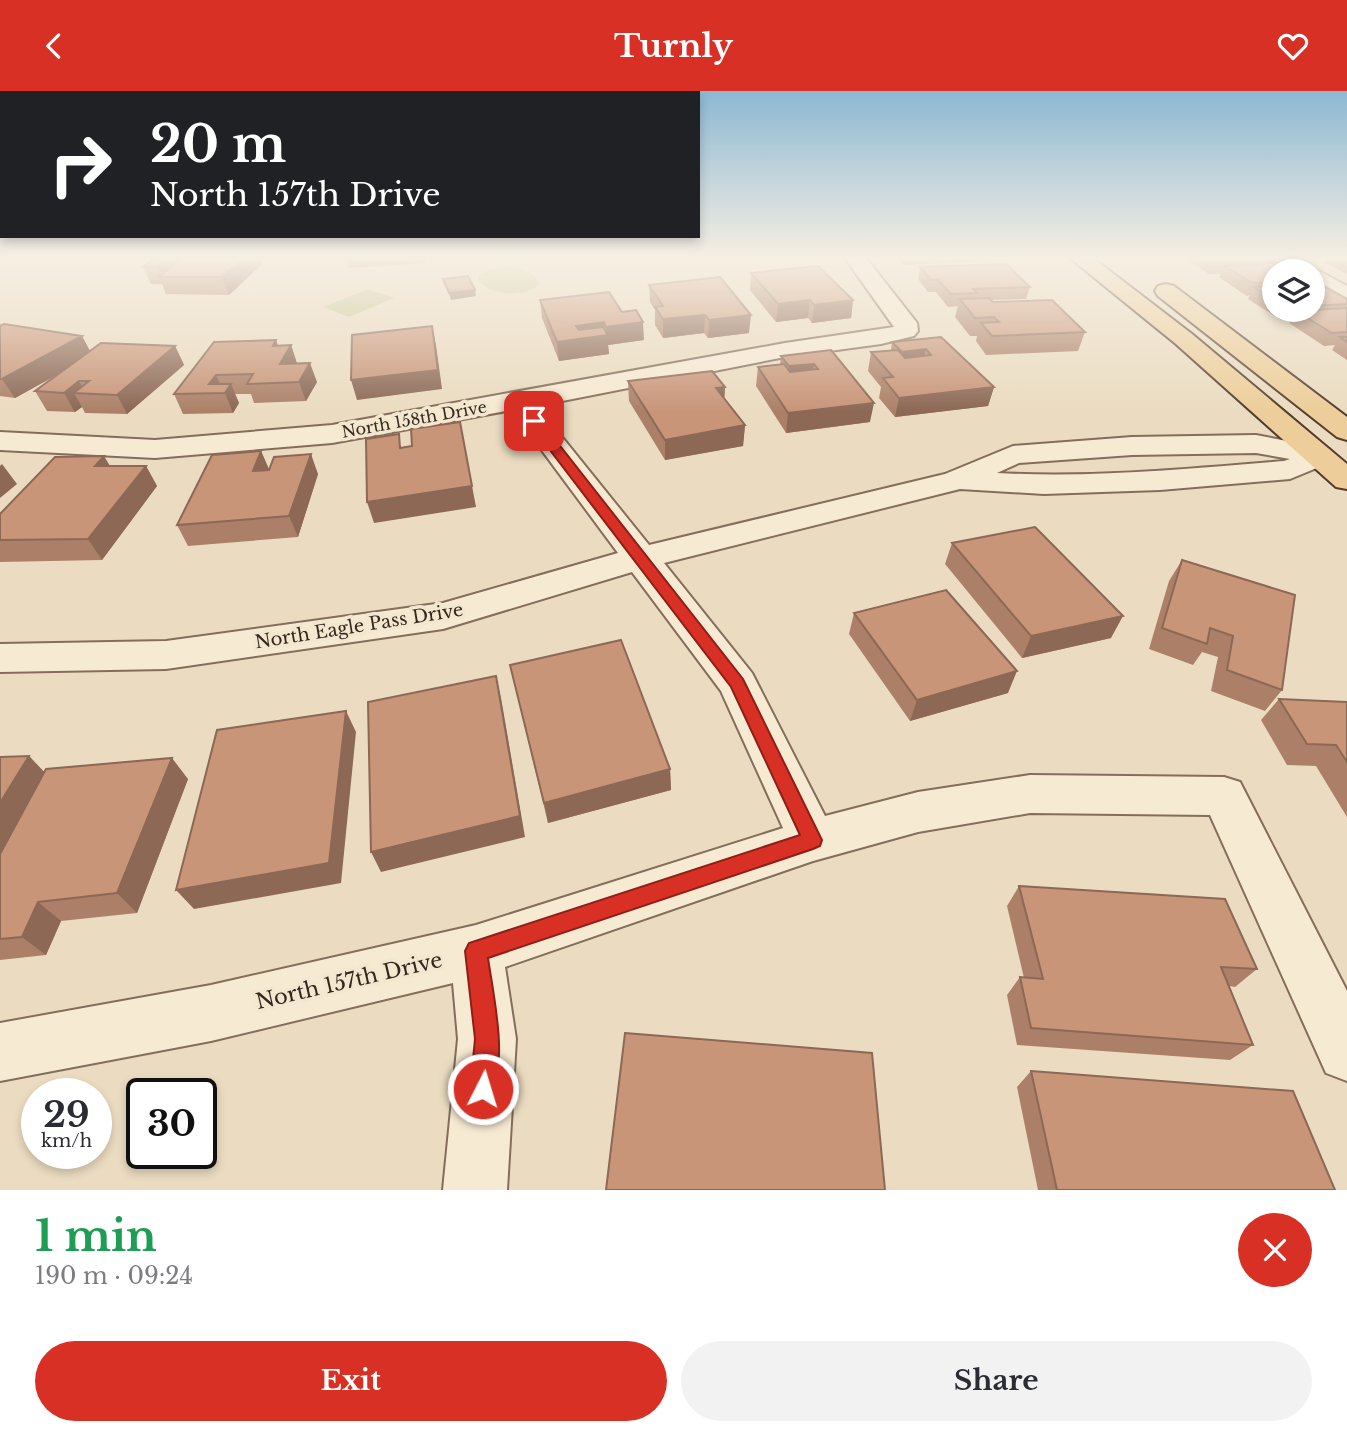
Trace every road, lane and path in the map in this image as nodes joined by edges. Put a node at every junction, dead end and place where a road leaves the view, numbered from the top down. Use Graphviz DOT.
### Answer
graph roads {
  1 [pos="894,309"];
  2 [pos="1146,309"];
  3 [pos="1189,309"];
  4 [pos="519,401"];
  5 [pos="1347,431"];
  6 [pos="0,441"];
  7 [pos="1110,448"];
  8 [pos="1319,455"];
  9 [pos="1347,480"];
  10 [pos="955,481"];
  11 [pos="1140,482"];
  12 [pos="640,558"];
  13 [pos="0,658"];
  14 [pos="813,840"];
  15 [pos="477,951"];
  16 [pos="0,1052"];
  17 [pos="1347,1052"];
  18 [pos="474,1190"];
  1 -- 4 [label="street, North 158th Drive"];
  2 -- 8 [label="main road"];
  3 -- 5 [label="main road"];
  4 -- 6 [label="street, North 158th Drive"];
  4 -- 12 [label="street"];
  7 -- 8 [label="street, North Eagle Pass Drive"];
  7 -- 10 [label="street, North Eagle Pass Drive"];
  7 -- 11 [label="street"];
  8 -- 9 [label="main road"];
  8 -- 11 [label="street, North Eagle Pass Drive"];
  10 -- 11 [label="street, North Eagle Pass Drive"];
  10 -- 12 [label="street, North Eagle Pass Drive"];
  12 -- 13 [label="street, North Eagle Pass Drive"];
  12 -- 14 [label="street"];
  14 -- 15 [label="street, North 157th Drive"];
  14 -- 17 [label="street, North 157th Drive"];
  15 -- 16 [label="street, North 157th Drive"];
  15 -- 18 [label="street"];
}
